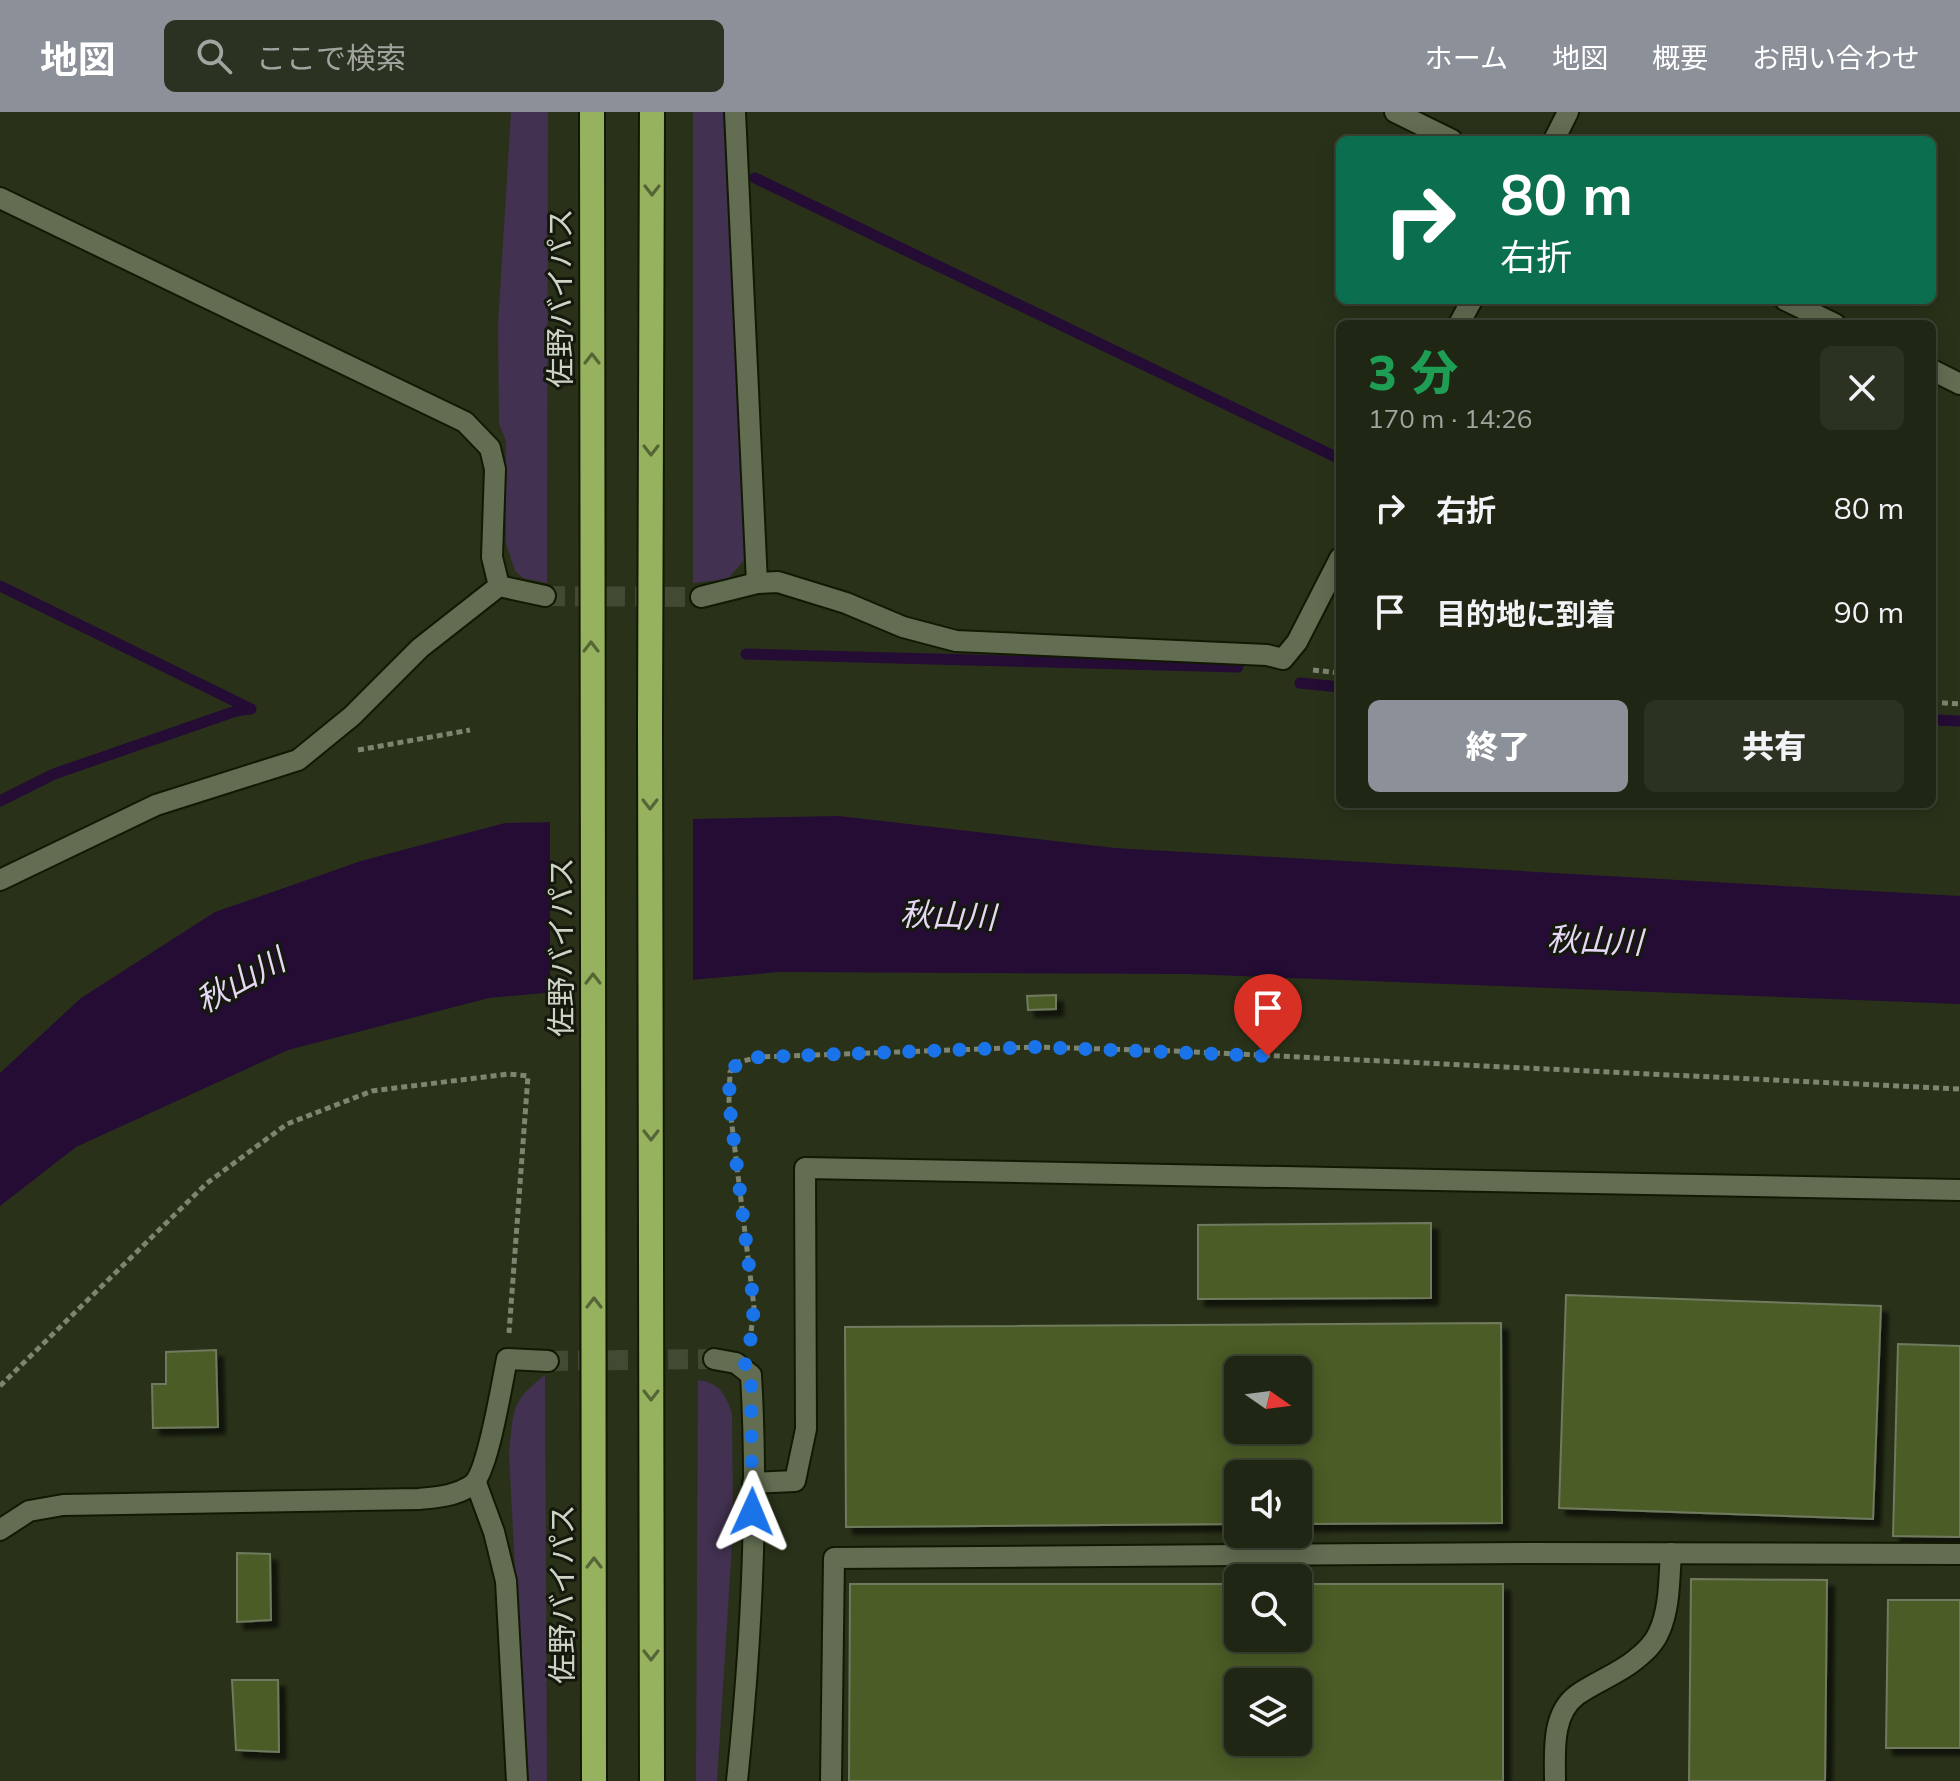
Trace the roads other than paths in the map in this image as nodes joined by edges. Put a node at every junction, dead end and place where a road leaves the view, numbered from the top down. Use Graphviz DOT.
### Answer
graph roads {
  1 [pos="592,112"];
  2 [pos="652,112"];
  3 [pos="735,112"];
  4 [pos="1395,112"];
  5 [pos="1568,112"];
  6 [pos="1444,136"];
  7 [pos="1556,136"];
  8 [pos="0,198"];
  9 [pos="1793,304"];
  10 [pos="1827,320"];
  11 [pos="1936,372"];
  12 [pos="1960,384"];
  13 [pos="1336,566"];
  14 [pos="757,583"];
  15 [pos="499,586"];
  16 [pos="545,596"];
  17 [pos="701,597"];
  18 [pos="0,880"];
  19 [pos="1960,1190"];
  20 [pos="714,1359"];
  21 [pos="548,1361"];
  22 [pos="476,1483"];
  23 [pos="753,1483"];
  24 [pos="0,1530"];
  25 [pos="1671,1553"];
  26 [pos="1960,1554"];
  27 [pos="517,1781"];
  28 [pos="594,1781"];
  29 [pos="652,1781"];
  30 [pos="737,1781"];
  31 [pos="831,1781"];
  32 [pos="1555,1781"];
  28 -- 1 [label="highway, 佐野バイパス, one-way"];
  2 -- 29 [label="highway, one-way"];
  3 -- 14 [label="street"];
  4 -- 6 [label="street"];
  5 -- 7 [label="street"];
  8 -- 15 [label="street"];
  9 -- 10 [label="street"];
  11 -- 12 [label="street"];
  13 -- 14 [label="street"];
  14 -- 17 [label="street"];
  15 -- 16 [label="street"];
  15 -- 18 [label="street"];
  19 -- 23 [label="street"];
  20 -- 23 [label="street"];
  21 -- 22 [label="street"];
  22 -- 24 [label="street"];
  22 -- 27 [label="street"];
  23 -- 30 [label="street"];
  25 -- 26 [label="street"];
  25 -- 31 [label="street"];
  25 -- 32 [label="street"];
}
